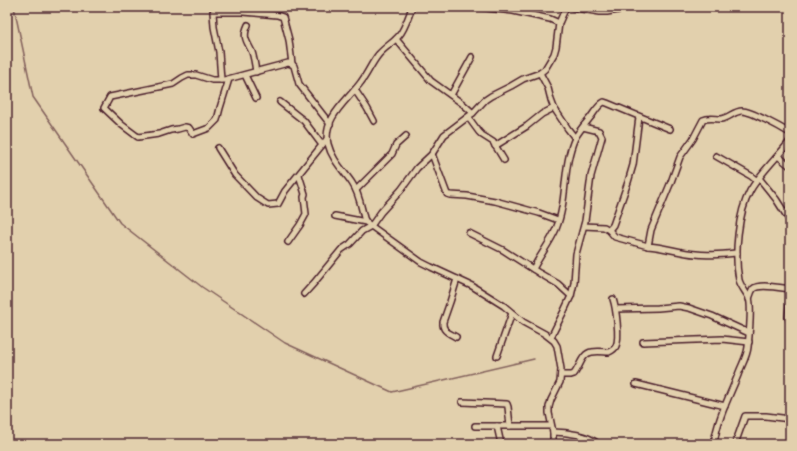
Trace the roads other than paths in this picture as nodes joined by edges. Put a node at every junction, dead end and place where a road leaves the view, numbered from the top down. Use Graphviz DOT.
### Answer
graph roads {
  1 [pos="412,7"];
  2 [pos="478,7"];
  3 [pos="527,7"];
  4 [pos="566,7"];
  5 [pos="570,7"];
  6 [pos="635,7"];
  7 [pos="527,14"];
  8 [pos="559,23"];
  9 [pos="248,25"];
  10 [pos="396,39"];
  11 [pos="472,57"];
  12 [pos="292,64"];
  13 [pos="256,72"];
  14 [pos="540,73"];
  15 [pos="245,75"];
  16 [pos="229,79"];
  17 [pos="221,80"];
  18 [pos="355,90"];
  19 [pos="451,95"];
  20 [pos="256,98"];
  21 [pos="280,102"];
  22 [pos="554,108"];
  23 [pos="473,113"];
  24 [pos="468,117"];
  25 [pos="639,117"];
  26 [pos="374,121"];
  27 [pos="330,124"];
  28 [pos="582,127"];
  29 [pos="670,129"];
  30 [pos="790,132"];
  31 [pos="406,136"];
  32 [pos="575,138"];
  33 [pos="327,139"];
  34 [pos="790,141"];
  35 [pos="322,145"];
  36 [pos="495,146"];
  37 [pos="218,148"];
  38 [pos="432,154"];
  39 [pos="716,156"];
  40 [pos="778,156"];
  41 [pos="504,160"];
  42 [pos="790,166"];
  43 [pos="299,175"];
  44 [pos="758,180"];
  45 [pos="356,190"];
  46 [pos="335,216"];
  47 [pos="558,220"];
  48 [pos="790,221"];
  49 [pos="369,224"];
  50 [pos="584,226"];
  51 [pos="609,230"];
  52 [pos="469,233"];
  53 [pos="288,242"];
  54 [pos="648,246"];
  55 [pos="737,253"];
  56 [pos="533,269"];
  57 [pos="457,279"];
  58 [pos="790,289"];
  59 [pos="304,294"];
  60 [pos="790,295"];
  61 [pos="571,296"];
  62 [pos="749,298"];
  63 [pos="613,299"];
  64 [pos="616,309"];
  65 [pos="512,313"];
  66 [pos="790,322"];
  67 [pos="749,333"];
  68 [pos="456,337"];
  69 [pos="550,337"];
  70 [pos="643,342"];
  71 [pos="748,342"];
  72 [pos="497,356"];
  73 [pos="561,375"];
  74 [pos="636,384"];
  75 [pos="462,402"];
  76 [pos="725,406"];
  77 [pos="790,419"];
  78 [pos="475,426"];
  79 [pos="497,426"];
  80 [pos="510,426"];
  81 [pos="551,426"];
  82 [pos="553,432"];
  83 [pos="501,444"];
  84 [pos="553,444"];
  85 [pos="598,444"];
  86 [pos="716,444"];
  87 [pos="735,444"];
  1 -- 10 [label="street"];
  2 -- 7 [label="street"];
  3 -- 7 [label="street"];
  4 -- 8 [label="street"];
  5 -- 6 [label="street"];
  7 -- 8 [label="street"];
  8 -- 14 [label="street"];
  9 -- 13 [label="street"];
  10 -- 18 [label="street"];
  10 -- 19 [label="street"];
  11 -- 19 [label="street"];
  12 -- 13 [label="street"];
  12 -- 17 [label="street"];
  12 -- 27 [label="street"];
  13 -- 15 [label="street"];
  14 -- 22 [label="street"];
  14 -- 23 [label="street"];
  15 -- 16 [label="street"];
  15 -- 20 [label="street"];
  16 -- 17 [label="street"];
  16 -- 17 [label="street"];
  18 -- 26 [label="street"];
  18 -- 27 [label="street"];
  19 -- 23 [label="street"];
  21 -- 35 [label="street"];
  22 -- 32 [label="street"];
  22 -- 36 [label="street"];
  23 -- 24 [label="street"];
  24 -- 36 [label="street"];
  24 -- 38 [label="street"];
  25 -- 28 [label="street"];
  25 -- 29 [label="street"];
  25 -- 51 [label="street"];
  27 -- 33 [label="street"];
  28 -- 32 [label="street"];
  28 -- 50 [label="street"];
  30 -- 54 [label="street"];
  31 -- 45 [label="street"];
  32 -- 47 [label="street"];
  33 -- 35 [label="street"];
  33 -- 45 [label="street"];
  34 -- 40 [label="street"];
  35 -- 43 [label="street"];
  36 -- 41 [label="street"];
  37 -- 43 [label="street"];
  38 -- 47 [label="street"];
  38 -- 49 [label="street"];
  39 -- 44 [label="street"];
  40 -- 42 [label="street"];
  40 -- 44 [label="street"];
  43 -- 53 [label="street"];
  44 -- 48 [label="street"];
  44 -- 55 [label="street"];
  45 -- 49 [label="street"];
  46 -- 49 [label="street"];
  47 -- 56 [label="street"];
  49 -- 57 [label="street"];
  49 -- 59 [label="street"];
  50 -- 51 [label="street"];
  50 -- 61 [label="street"];
  51 -- 54 [label="street"];
  52 -- 56 [label="street"];
  54 -- 55 [label="street"];
  55 -- 62 [label="street"];
  56 -- 61 [label="street"];
  57 -- 65 [label="street"];
  57 -- 68 [label="street"];
  58 -- 62 [label="street"];
  60 -- 66 [label="street"];
  61 -- 69 [label="street"];
  62 -- 67 [label="street"];
  63 -- 64 [label="street"];
  64 -- 67 [label="street"];
  64 -- 73 [label="street"];
  65 -- 69 [label="street"];
  65 -- 72 [label="street"];
  67 -- 71 [label="street"];
  69 -- 73 [label="street"];
  70 -- 71 [label="street"];
  71 -- 76 [label="street"];
  73 -- 81 [label="street"];
  74 -- 76 [label="street"];
  75 -- 80 [label="street"];
  76 -- 86 [label="street"];
  77 -- 87 [label="street"];
  78 -- 79 [label="street"];
  79 -- 80 [label="street"];
  79 -- 83 [label="street"];
  80 -- 81 [label="street"];
  81 -- 82 [label="street"];
  82 -- 84 [label="street"];
  82 -- 85 [label="street"];
}
